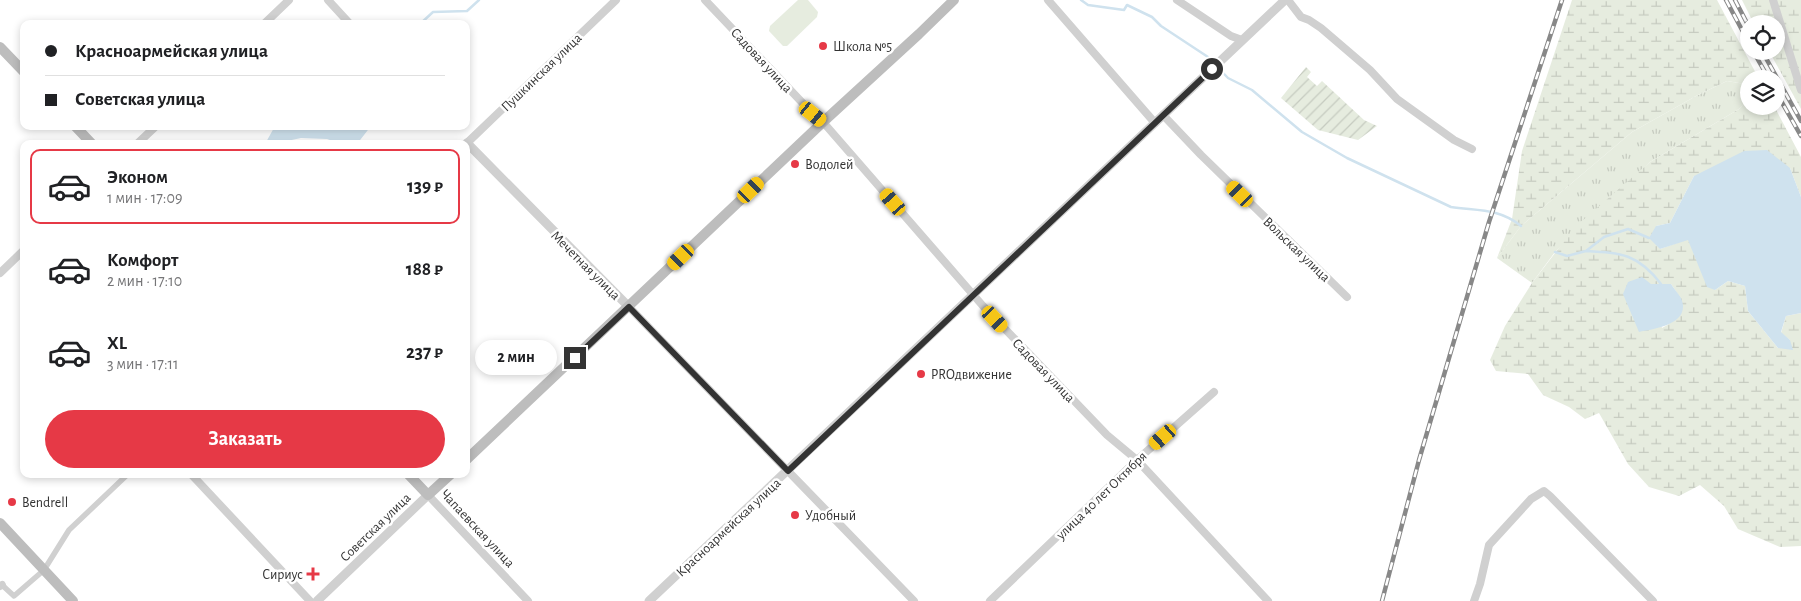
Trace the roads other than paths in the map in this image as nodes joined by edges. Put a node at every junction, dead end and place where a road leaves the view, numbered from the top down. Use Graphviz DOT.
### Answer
graph roads {
  1 [pos="289,0"];
  2 [pos="328,0"];
  3 [pos="616,0"];
  4 [pos="706,0"];
  5 [pos="954,0"];
  6 [pos="1048,0"];
  7 [pos="1177,0"];
  8 [pos="1286,0"];
  9 [pos="1773,0"];
  10 [pos="268,20"];
  11 [pos="346,20"];
  12 [pos="1239,43"];
  13 [pos="0,47"];
  14 [pos="20,68"];
  15 [pos="1801,90"];
  16 [pos="1163,115"];
  17 [pos="822,122"];
  18 [pos="1155,123"];
  19 [pos="79,130"];
  20 [pos="152,130"];
  21 [pos="88,140"];
  22 [pos="141,140"];
  23 [pos="470,141"];
  24 [pos="470,147"];
  25 [pos="1472,149"];
  26 [pos="20,254"];
  27 [pos="0,273"];
  28 [pos="974,294"];
  29 [pos="1347,296"];
  30 [pos="629,307"];
  31 [pos="1214,392"];
  32 [pos="470,456"];
  33 [pos="1137,460"];
  34 [pos="788,471"];
  35 [pos="124,478"];
  36 [pos="195,478"];
  37 [pos="412,478"];
  38 [pos="447,478"];
  39 [pos="428,495"];
  40 [pos="0,523"];
  41 [pos="44,570"];
  42 [pos="1,586"];
  43 [pos="73,601"];
  44 [pos="310,601"];
  45 [pos="317,601"];
  46 [pos="528,601"];
  47 [pos="650,601"];
  48 [pos="914,601"];
  49 [pos="990,601"];
  50 [pos="1268,601"];
  51 [pos="1474,601"];
  52 [pos="1653,601"];
  1 -- 10 [label="street"];
  2 -- 11 [label="street"];
  3 -- 23 [label="street, Пушкинская улица"];
  4 -- 17 [label="street, Садовая улица"];
  5 -- 17 [label="main road"];
  6 -- 18 [label="street"];
  7 -- 12 [label="street"];
  8 -- 12 [label="street, Красноармейская улица"];
  8 -- 25 [label="street"];
  9 -- 15 [label="street"];
  12 -- 16 [label="street, Красноармейская улица"];
  13 -- 14 [label="main road"];
  16 -- 18 [label="street, Красноармейская улица"];
  16 -- 29 [label="street, Вольская улица"];
  17 -- 28 [label="street, Садовая улица"];
  17 -- 30 [label="main road"];
  18 -- 28 [label="street, Красноармейская улица"];
  19 -- 21 [label="main road"];
  20 -- 22 [label="street"];
  24 -- 30 [label="street, Мечетная улица"];
  26 -- 27 [label="street"];
  28 -- 33 [label="street, Садовая улица"];
  28 -- 34 [label="street, Красноармейская улица"];
  30 -- 32 [label="main road"];
  30 -- 34 [label="street, Мечетная улица"];
  31 -- 33 [label="street, улица 40 лет Октября"];
  33 -- 49 [label="street, улица 40 лет Октября"];
  33 -- 50 [label="street, Садовая улица"];
  34 -- 47 [label="street, Красноармейская улица"];
  34 -- 48 [label="street, Мечетная улица"];
  35 -- 41 [label="street"];
  36 -- 44 [label="street"];
  37 -- 39 [label="main road, Чапаевская улица"];
  38 -- 39 [label="main road, Советская улица"];
  39 -- 45 [label="street, Советская улица"];
  39 -- 46 [label="street, Чапаевская улица"];
  40 -- 41 [label="main road"];
  41 -- 42 [label="street"];
  41 -- 43 [label="main road"];
  51 -- 52 [label="street"];
}
